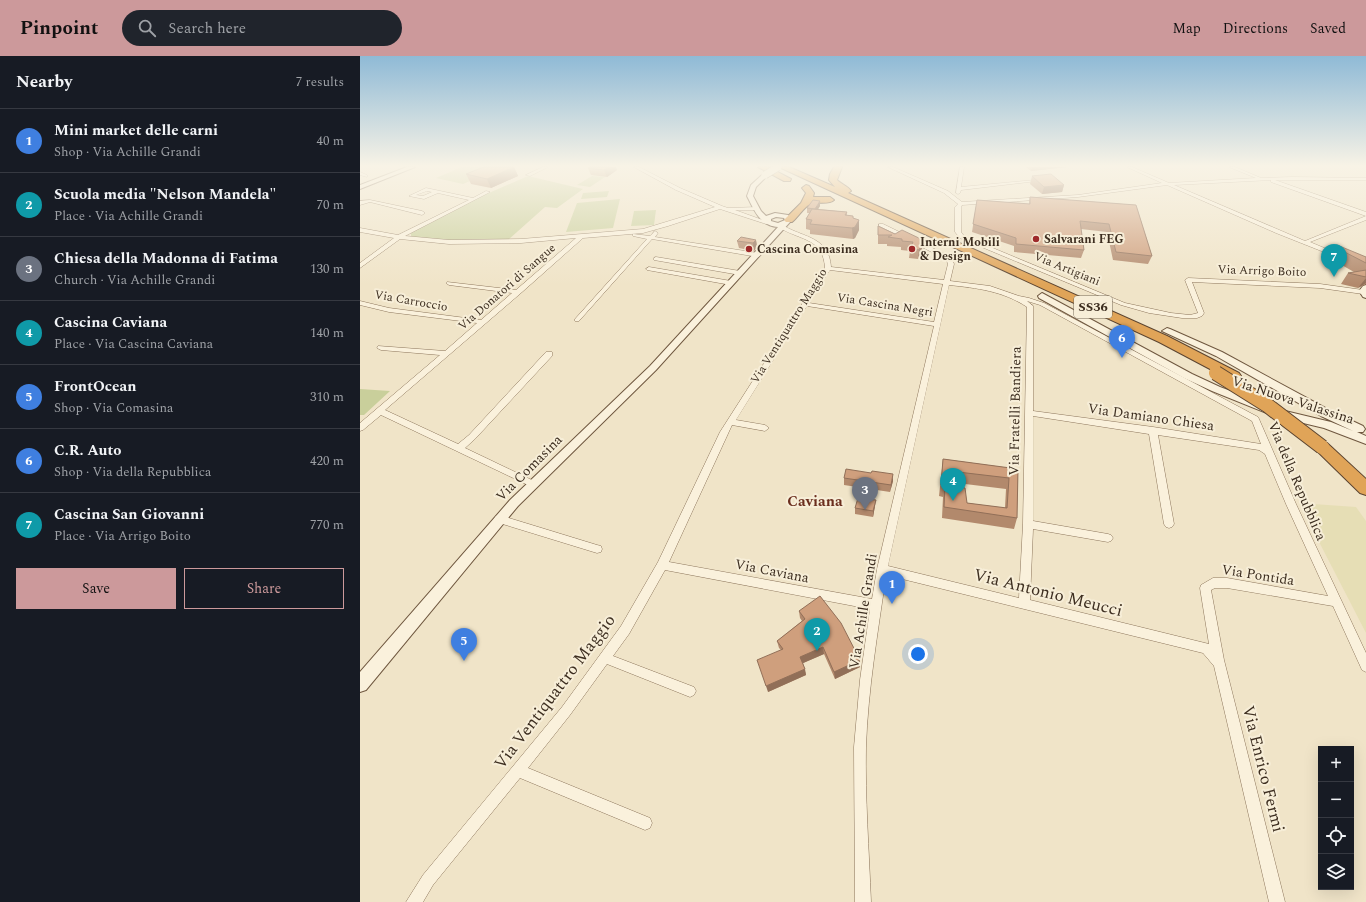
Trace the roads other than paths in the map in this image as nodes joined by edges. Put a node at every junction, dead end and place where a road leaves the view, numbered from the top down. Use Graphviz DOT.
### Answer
graph roads {
  1 [pos="389,206"];
  2 [pos="458,206"];
  3 [pos="717,206"];
  4 [pos="755,206"];
  5 [pos="801,206"];
  6 [pos="802,206"];
  7 [pos="856,206"];
  8 [pos="871,206"];
  9 [pos="879,206"];
  10 [pos="958,206"];
  11 [pos="1219,206"];
  12 [pos="1345,206"];
  13 [pos="720,208"];
  14 [pos="743,208"];
  15 [pos="727,209"];
  16 [pos="757,209"];
  17 [pos="411,213"];
  18 [pos="420,213"];
  19 [pos="737,213"];
  20 [pos="403,214"];
  21 [pos="1366,214"];
  22 [pos="777,215"];
  23 [pos="867,216"];
  24 [pos="1366,218"];
  25 [pos="777,224"];
  26 [pos="881,225"];
  27 [pos="659,227"];
  28 [pos="921,229"];
  29 [pos="360,230"];
  30 [pos="630,232"];
  31 [pos="581,236"];
  32 [pos="399,237"];
  33 [pos="651,237"];
  34 [pos="926,239"];
  35 [pos="1306,242"];
  36 [pos="758,255"];
  37 [pos="360,257"];
  38 [pos="370,257"];
  39 [pos="656,259"];
  40 [pos="1346,260"];
  41 [pos="993,262"];
  42 [pos="979,263"];
  43 [pos="360,266"];
  44 [pos="828,268"];
  45 [pos="649,269"];
  46 [pos="740,273"];
  47 [pos="731,283"];
  48 [pos="449,284"];
  49 [pos="947,284"];
  50 [pos="519,292"];
  51 [pos="1365,292"];
  52 [pos="1042,296"];
  53 [pos="1018,298"];
  54 [pos="360,303"];
  55 [pos="805,304"];
  56 [pos="1031,308"];
  57 [pos="1056,311"];
  58 [pos="1201,313"];
  59 [pos="577,320"];
  60 [pos="483,322"];
  61 [pos="938,325"];
  62 [pos="1167,331"];
  63 [pos="381,348"];
  64 [pos="448,353"];
  65 [pos="549,354"];
  66 [pos="380,411"];
  67 [pos="1029,413"];
  68 [pos="730,422"];
  69 [pos="360,428"];
  70 [pos="765,428"];
  71 [pos="1153,430"];
  72 [pos="1366,432"];
  73 [pos="1366,440"];
  74 [pos="1326,446"];
  75 [pos="458,449"];
  76 [pos="1269,452"];
  77 [pos="1366,477"];
  78 [pos="533,484"];
  79 [pos="1366,489"];
  80 [pos="499,519"];
  81 [pos="1028,524"];
  82 [pos="1169,524"];
  83 [pos="1108,538"];
  84 [pos="597,549"];
  85 [pos="662,565"];
  86 [pos="882,569"];
  87 [pos="1336,602"];
  88 [pos="1024,603"];
  89 [pos="876,605"];
  90 [pos="1206,648"];
  91 [pos="605,658"];
  92 [pos="1219,663"];
  93 [pos="1366,666"];
  94 [pos="360,684"];
  95 [pos="690,691"];
  96 [pos="518,770"];
  97 [pos="645,823"];
  98 [pos="414,902"];
  99 [pos="863,902"];
  100 [pos="1278,902"];
  1 -- 17 [label="street"];
  2 -- 32 [label="street"];
  3 -- 13 [label="street"];
  4 -- 16 [label="main road"];
  5 -- 22 [label="highway"];
  6 -- 25 [label="highway"];
  7 -- 34 [label="highway, SS36"];
  8 -- 28 [label="highway, SS36"];
  9 -- 28 [label="highway"];
  10 -- 58 [label="street, Via Artigiani"];
  11 -- 35 [label="street"];
  12 -- 21 [label="street"];
  13 -- 15 [label="street"];
  13 -- 27 [label="street"];
  14 -- 15 [label="street"];
  14 -- 16 [label="street"];
  14 -- 19 [label="street"];
  15 -- 19 [label="street, Via Ventiquattro Maggio"];
  16 -- 22 [label="main road"];
  16 -- 25 [label="main road"];
  17 -- 18 [label="street"];
  17 -- 20 [label="street"];
  19 -- 25 [label="street, Via Ventiquattro Maggio"];
  22 -- 25 [label="main road"];
  22 -- 25 [label="main road"];
  23 -- 34 [label="highway"];
  24 -- 35 [label="street"];
  25 -- 36 [label="main road, Via Comasina"];
  25 -- 44 [label="street, Via Ventiquattro Maggio"];
  26 -- 49 [label="street, Via Achille Grandi"];
  27 -- 30 [label="street"];
  27 -- 33 [label="street"];
  28 -- 41 [label="highway, SS36"];
  29 -- 32 [label="street"];
  30 -- 31 [label="street"];
  30 -- 33 [label="street"];
  31 -- 32 [label="street"];
  31 -- 50 [label="street, Via Donatori di Sangue"];
  32 -- 38 [label="street"];
  33 -- 36 [label="street"];
  33 -- 59 [label="street"];
  34 -- 42 [label="highway, SS36"];
  35 -- 40 [label="street"];
  36 -- 46 [label="main road, Via Comasina"];
  37 -- 38 [label="street"];
  38 -- 43 [label="street"];
  39 -- 46 [label="street"];
  41 -- 62 [label="highway, SS36"];
  41 -- 74 [label="highway, SS36"];
  42 -- 52 [label="highway, SS36"];
  42 -- 74 [label="highway, SS36, bridge"];
  44 -- 49 [label="street"];
  44 -- 55 [label="street, Via Ventiquattro Maggio"];
  45 -- 47 [label="street"];
  46 -- 47 [label="main road, Via Comasina"];
  47 -- 78 [label="main road, Via Comasina"];
  48 -- 50 [label="street"];
  49 -- 53 [label="street"];
  49 -- 61 [label="street, Via Achille Grandi"];
  50 -- 60 [label="street, Via Donatori di Sangue"];
  51 -- 58 [label="street, Via Arrigo Boito"];
  52 -- 73 [label="main road, Via Nuova Valassina / SS36"];
  53 -- 56 [label="street"];
  53 -- 57 [label="street, Via della Repubblica"];
  54 -- 60 [label="street, Via Carroccio"];
  55 -- 61 [label="street, Via Cascina Negri"];
  55 -- 68 [label="street, Via Ventiquattro Maggio"];
  56 -- 57 [label="street"];
  56 -- 67 [label="street, Via Fratelli Bandiera"];
  57 -- 76 [label="street, Via della Repubblica"];
  60 -- 64 [label="street, Via Donatori di Sangue"];
  61 -- 86 [label="street, Via Achille Grandi"];
  62 -- 72 [label="main road, Via Nuova Valassina / SS36"];
  63 -- 64 [label="street"];
  64 -- 66 [label="street, Via Donatori di Sangue"];
  65 -- 75 [label="street"];
  66 -- 69 [label="street, Via Donatori di Sangue"];
  66 -- 75 [label="street"];
  67 -- 71 [label="street, Via Damiano Chiesa"];
  67 -- 81 [label="street, Via Fratelli Bandiera"];
  68 -- 70 [label="street"];
  68 -- 85 [label="street, Via Ventiquattro Maggio"];
  71 -- 76 [label="street, Via Damiano Chiesa"];
  71 -- 82 [label="street"];
  74 -- 77 [label="highway, SS36"];
  74 -- 79 [label="highway, SS36"];
  75 -- 78 [label="street"];
  76 -- 87 [label="street, Via della Repubblica"];
  78 -- 80 [label="main road, Via Comasina"];
  80 -- 84 [label="street"];
  80 -- 94 [label="main road, Via Comasina"];
  81 -- 83 [label="street"];
  81 -- 88 [label="street, Via Fratelli Bandiera"];
  85 -- 89 [label="street, Via Caviana"];
  85 -- 91 [label="street, Via Ventiquattro Maggio"];
  86 -- 88 [label="street, Via Antonio Meucci"];
  86 -- 89 [label="street, Via Achille Grandi"];
  87 -- 92 [label="street, Via Pontida"];
  87 -- 93 [label="street, Via della Repubblica"];
  88 -- 90 [label="street, Via Antonio Meucci"];
  89 -- 99 [label="street, Via Achille Grandi"];
  90 -- 92 [label="street, Via Enrico Fermi"];
  91 -- 95 [label="street"];
  91 -- 96 [label="street, Via Ventiquattro Maggio"];
  92 -- 100 [label="street, Via Enrico Fermi"];
  96 -- 97 [label="street"];
  96 -- 98 [label="street, Via Ventiquattro Maggio"];
}
